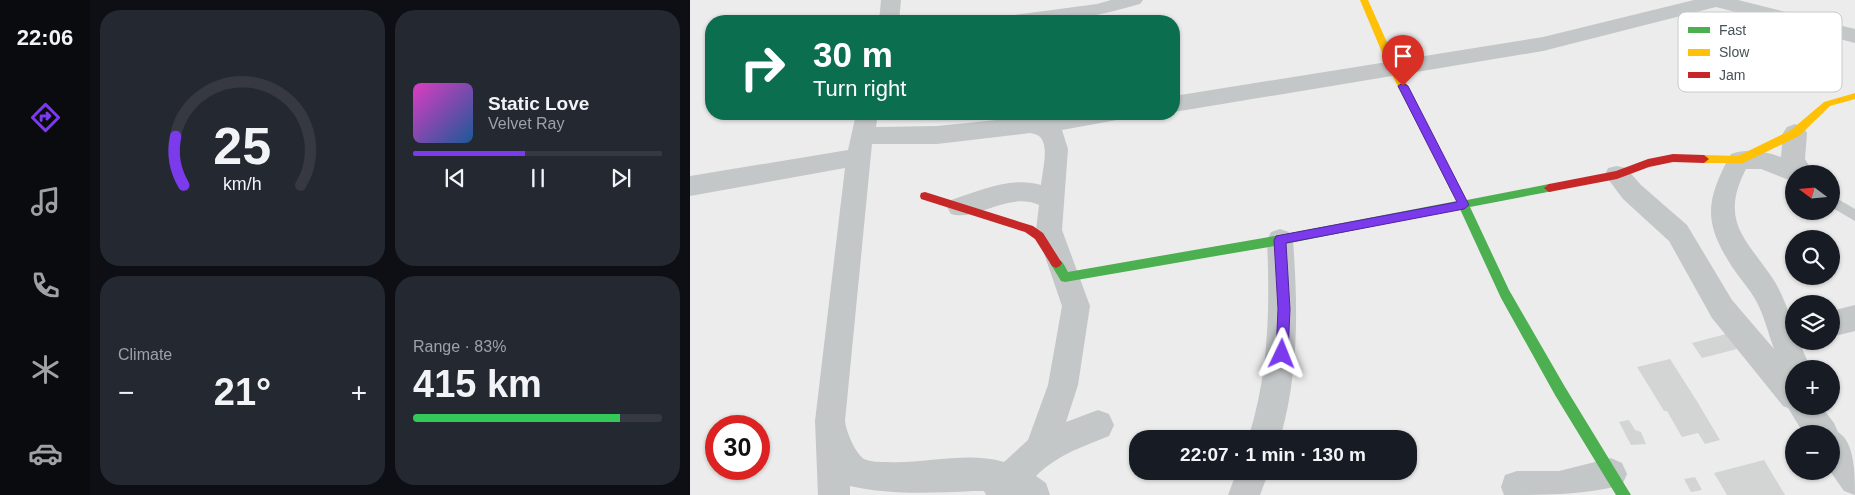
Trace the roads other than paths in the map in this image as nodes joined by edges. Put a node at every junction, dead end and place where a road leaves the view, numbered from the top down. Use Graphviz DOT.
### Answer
graph roads {
  1 [pos="892,0"];
  2 [pos="1134,0"];
  3 [pos="1364,0"];
  4 [pos="1718,1"];
  5 [pos="1761,12"];
  6 [pos="890,15"];
  7 [pos="1060,15"];
  8 [pos="1842,33"];
  9 [pos="1855,36"];
  10 [pos="1394,69"];
  11 [pos="1855,96"];
  12 [pos="1180,103"];
  13 [pos="1066,120"];
  14 [pos="1030,125"];
  15 [pos="1795,133"];
  16 [pos="862,136"];
  17 [pos="1055,158"];
  18 [pos="1739,160"];
  19 [pos="1796,165"];
  20 [pos="1785,168"];
  21 [pos="1617,175"];
  22 [pos="690,186"];
  23 [pos="1026,192"];
  24 [pos="925,196"];
  25 [pos="1052,200"];
  26 [pos="1464,205"];
  27 [pos="1840,206"];
  28 [pos="960,207"];
  29 [pos="1855,216"];
  30 [pos="1280,240"];
  31 [pos="1065,277"];
  32 [pos="1855,318"];
  33 [pos="1840,322"];
  34 [pos="1785,329"];
  35 [pos="1785,385"];
  36 [pos="830,421"];
  37 [pos="1817,424"];
  38 [pos="1098,425"];
  39 [pos="1267,430"];
  40 [pos="1040,452"];
  41 [pos="1250,480"];
  42 [pos="1855,480"];
  43 [pos="1617,484"];
  44 [pos="1517,487"];
  45 [pos="1011,490"];
  46 [pos="834,495"];
  47 [pos="1244,495"];
  1 -- 6 [label="street"];
  2 -- 7 [label="street"];
  3 -- 10 [label="street"];
  4 -- 5 [label="street"];
  4 -- 10 [label="street"];
  8 -- 9 [label="street"];
  10 -- 12 [label="street"];
  10 -- 26 [label="street"];
  11 -- 15 [label="street"];
  13 -- 14 [label="street"];
  14 -- 16 [label="street"];
  14 -- 17 [label="street"];
  15 -- 18 [label="street"];
  15 -- 19 [label="street"];
  16 -- 22 [label="street"];
  16 -- 36 [label="street"];
  17 -- 23 [label="street"];
  17 -- 25 [label="street"];
  18 -- 20 [label="street"];
  18 -- 21 [label="street"];
  18 -- 34 [label="street"];
  21 -- 26 [label="street"];
  21 -- 35 [label="street"];
  23 -- 25 [label="street"];
  23 -- 28 [label="street"];
  24 -- 28 [label="street"];
  25 -- 31 [label="street"];
  26 -- 30 [label="street"];
  26 -- 43 [label="street"];
  27 -- 29 [label="lane"];
  28 -- 31 [label="street"];
  30 -- 31 [label="street"];
  30 -- 39 [label="street"];
  31 -- 40 [label="street"];
  32 -- 33 [label="street"];
  36 -- 45 [label="street"];
  36 -- 46 [label="street"];
  37 -- 42 [label="street"];
  38 -- 40 [label="street"];
  40 -- 45 [label="street"];
  41 -- 47 [label="street"];
  43 -- 44 [label="street"];
}
